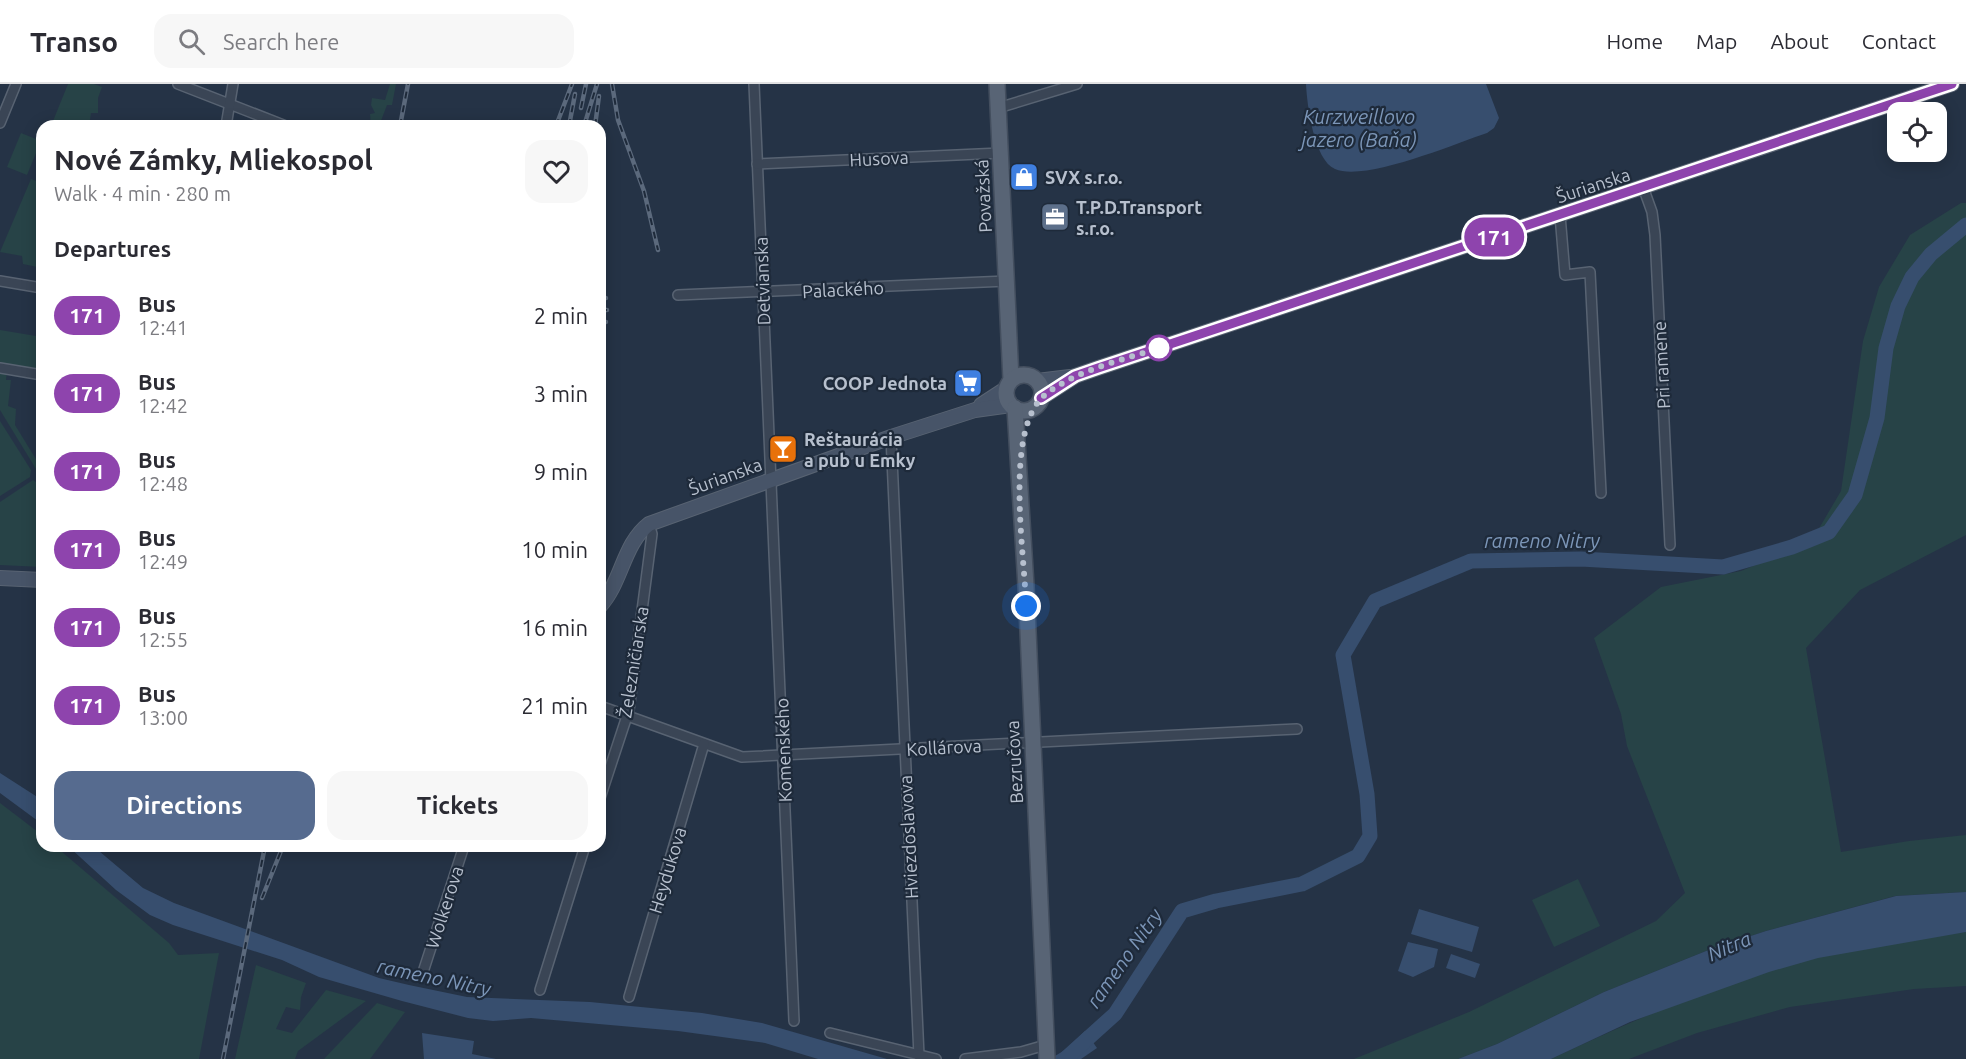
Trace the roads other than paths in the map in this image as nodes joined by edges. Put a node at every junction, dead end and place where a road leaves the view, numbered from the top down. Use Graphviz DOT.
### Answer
graph roads {
  1 [pos="16,84"];
  2 [pos="178,84"];
  3 [pos="233,84"];
  4 [pos="754,84"];
  5 [pos="997,84"];
  6 [pos="1077,84"];
  7 [pos="1952,84"];
  8 [pos="229,103"];
  9 [pos="998,108"];
  10 [pos="227,120"];
  11 [pos="271,120"];
  12 [pos="0,123"];
  13 [pos="1001,153"];
  14 [pos="758,164"];
  15 [pos="1643,187"];
  16 [pos="1560,215"];
  17 [pos="0,281"];
  18 [pos="1007,281"];
  19 [pos="36,287"];
  20 [pos="763,292"];
  21 [pos="678,295"];
  22 [pos="1009,306"];
  23 [pos="0,368"];
  24 [pos="36,374"];
  25 [pos="1075,376"];
  26 [pos="1033,378"];
  27 [pos="1009,384"];
  28 [pos="1037,404"];
  29 [pos="1013,407"];
  30 [pos="975,410"];
  31 [pos="891,437"];
  32 [pos="1019,463"];
  33 [pos="771,478"];
  34 [pos="1601,493"];
  35 [pos="650,524"];
  36 [pos="1670,545"];
  37 [pos="0,578"];
  38 [pos="36,580"];
  39 [pos="606,598"];
  40 [pos="606,708"];
  41 [pos="627,716"];
  42 [pos="1297,729"];
  43 [pos="1033,742"];
  44 [pos="704,744"];
  45 [pos="904,748"];
  46 [pos="784,754"];
  47 [pos="606,780"];
  48 [pos="462,852"];
  49 [pos="583,852"];
  50 [pos="424,969"];
  51 [pos="540,990"];
  52 [pos="629,997"];
  53 [pos="794,1021"];
  54 [pos="830,1033"];
  55 [pos="1045,1052"];
  56 [pos="919,1056"];
  57 [pos="936,1059"];
  58 [pos="965,1059"];
  1 -- 12 [label="street"];
  2 -- 8 [label="street"];
  3 -- 8 [label="street"];
  4 -- 14 [label="street, Detvianska"];
  5 -- 9 [label="main road, Považská"];
  6 -- 9 [label="street"];
  7 -- 15 [label="street, Šurianska"];
  8 -- 10 [label="street"];
  8 -- 11 [label="street"];
  9 -- 13 [label="main road, Považská"];
  13 -- 14 [label="street, Husova"];
  13 -- 18 [label="main road, Považská"];
  14 -- 20 [label="street, Detvianska"];
  15 -- 16 [label="street, Šurianska"];
  15 -- 36 [label="street, Pri ramene"];
  16 -- 25 [label="street, Šurianska"];
  16 -- 34 [label="street"];
  17 -- 19 [label="street"];
  18 -- 20 [label="street, Palackého"];
  18 -- 22 [label="main road, Považská"];
  20 -- 21 [label="street, Palackého"];
  20 -- 33 [label="street, Detvianska"];
  22 -- 26 [label="main road, Považská"];
  22 -- 27 [label="main road, Považská"];
  23 -- 24 [label="street"];
  25 -- 26 [label="street, Šurianska"];
  25 -- 28 [label="street, Šurianska"];
  26 -- 27 [label="main road"];
  26 -- 28 [label="main road, Bezručova"];
  27 -- 29 [label="main road, Bezručova"];
  27 -- 30 [label="street, Šurianska"];
  28 -- 29 [label="main road"];
  28 -- 32 [label="main road, Bezručova"];
  29 -- 30 [label="street, Šurianska"];
  29 -- 32 [label="main road, Bezručova"];
  30 -- 31 [label="street, Šurianska"];
  31 -- 33 [label="street, Šurianska"];
  31 -- 45 [label="street, Hviezdoslavova"];
  32 -- 43 [label="main road, Bezručova"];
  33 -- 35 [label="street, Šurianska"];
  33 -- 46 [label="street, Komenského"];
  35 -- 39 [label="street, Šurianska"];
  35 -- 41 [label="street, Železničiarska"];
  37 -- 38 [label="street"];
  40 -- 41 [label="street, Kollárova"];
  41 -- 44 [label="street, Kollárova"];
  41 -- 47 [label="street, Železničiarska"];
  42 -- 43 [label="street, Kollárova"];
  43 -- 45 [label="street, Kollárova"];
  43 -- 55 [label="main road, Bezručova"];
  44 -- 46 [label="street, Kollárova"];
  44 -- 52 [label="street, Heydukova"];
  45 -- 46 [label="street, Kollárova"];
  45 -- 56 [label="street, Hviezdoslavova"];
  46 -- 53 [label="street, Komenského"];
  48 -- 50 [label="street, Wolkerova"];
  49 -- 51 [label="street"];
  54 -- 56 [label="street"];
  55 -- 58 [label="street"];
  56 -- 57 [label="street"];
}
